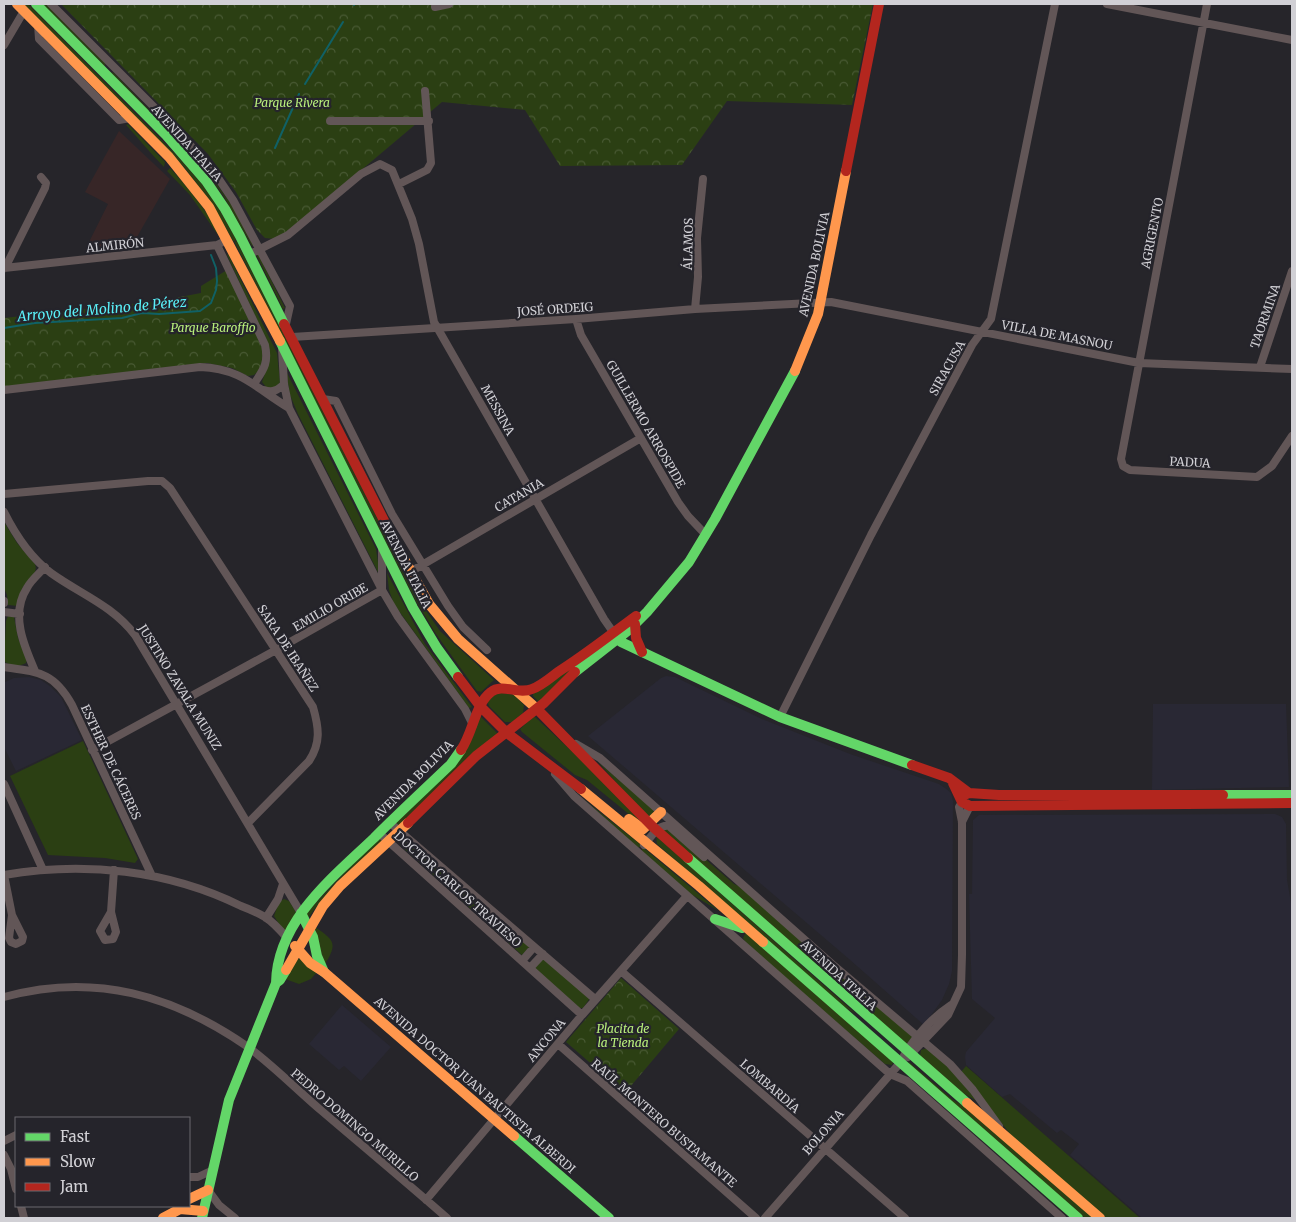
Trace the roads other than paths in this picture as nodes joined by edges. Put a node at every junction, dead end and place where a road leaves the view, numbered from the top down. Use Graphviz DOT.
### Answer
graph roads {
  1 [pos="36,4"];
  2 [pos="51,4"];
  3 [pos="449,4"];
  4 [pos="879,4"];
  5 [pos="1055,4"];
  6 [pos="1107,4"];
  7 [pos="1208,4"];
  8 [pos="20,7"];
  9 [pos="435,7"];
  10 [pos="1203,23"];
  11 [pos="1292,40"];
  12 [pos="4,46"];
  13 [pos="112,65"];
  14 [pos="104,74"];
  15 [pos="425,91"];
  16 [pos="330,120"];
  17 [pos="429,121"];
  18 [pos="41,177"];
  19 [pos="703,179"];
  20 [pos="399,184"];
  21 [pos="227,240"];
  22 [pos="217,245"];
  23 [pos="255,252"];
  24 [pos="5,268"];
  25 [pos="1292,271"];
  26 [pos="820,302"];
  27 [pos="695,308"];
  28 [pos="576,319"];
  29 [pos="286,324"];
  30 [pos="438,328"];
  31 [pos="982,332"];
  32 [pos="292,337"];
  33 [pos="282,345"];
  34 [pos="1139,363"];
  35 [pos="1260,367"];
  36 [pos="1292,369"];
  37 [pos="254,384"];
  38 [pos="284,384"];
  39 [pos="4,390"];
  40 [pos="262,390"];
  41 [pos="323,399"];
  42 [pos="289,408"];
  43 [pos="1292,436"];
  44 [pos="640,438"];
  45 [pos="1124,466"];
  46 [pos="4,494"];
  47 [pos="535,499"];
  48 [pos="4,512"];
  49 [pos="706,535"];
  50 [pos="382,546"];
  51 [pos="423,565"];
  52 [pos="45,567"];
  53 [pos="410,572"];
  54 [pos="382,590"];
  55 [pos="650,607"];
  56 [pos="4,612"];
  57 [pos="20,614"];
  58 [pos="634,624"];
  59 [pos="616,635"];
  60 [pos="276,650"];
  61 [pos="487,650"];
  62 [pos="642,652"];
  63 [pos="4,667"];
  64 [pos="35,671"];
  65 [pos="518,691"];
  66 [pos="177,704"];
  67 [pos="480,706"];
  68 [pos="537,709"];
  69 [pos="780,717"];
  70 [pos="473,725"];
  71 [pos="506,733"];
  72 [pos="568,740"];
  73 [pos="92,750"];
  74 [pos="548,765"];
  75 [pos="4,784"];
  76 [pos="574,784"];
  77 [pos="1292,795"];
  78 [pos="967,799"];
  79 [pos="1292,803"];
  80 [pos="661,812"];
  81 [pos="389,822"];
  82 [pos="248,823"];
  83 [pos="653,827"];
  84 [pos="399,832"];
  85 [pos="379,833"];
  86 [pos="389,842"];
  87 [pos="646,842"];
  88 [pos="637,852"];
  89 [pos="43,870"];
  90 [pos="114,870"];
  91 [pos="4,875"];
  92 [pos="152,876"];
  93 [pos="283,884"];
  94 [pos="742,884"];
  95 [pos="687,896"];
  96 [pos="111,912"];
  97 [pos="301,913"];
  98 [pos="12,915"];
  99 [pos="266,918"];
  100 [pos="715,919"];
  101 [pos="309,928"];
  102 [pos="748,930"];
  103 [pos="287,938"];
  104 [pos="534,947"];
  105 [pos="298,949"];
  106 [pos="542,954"];
  107 [pos="522,961"];
  108 [pos="530,968"];
  109 [pos="621,971"];
  110 [pos="324,972"];
  111 [pos="276,983"];
  112 [pos="4,997"];
  113 [pos="595,1000"];
  114 [pos="582,1015"];
  115 [pos="921,1039"];
  116 [pos="558,1044"];
  117 [pos="249,1048"];
  118 [pos="905,1056"];
  119 [pos="890,1074"];
  120 [pos="495,1118"];
  121 [pos="976,1136"];
  122 [pos="1006,1136"];
  123 [pos="826,1149"];
  124 [pos="4,1154"];
  125 [pos="213,1170"];
  126 [pos="1019,1173"];
  127 [pos="190,1177"];
  128 [pos="15,1185"];
  129 [pos="208,1190"];
  130 [pos="190,1199"];
  131 [pos="426,1200"];
  132 [pos="174,1207"];
  133 [pos="202,1215"];
  134 [pos="157,1218"];
  135 [pos="163,1218"];
  136 [pos="235,1218"];
  137 [pos="446,1218"];
  138 [pos="609,1218"];
  139 [pos="756,1218"];
  140 [pos="766,1218"];
  141 [pos="905,1218"];
  142 [pos="1062,1218"];
  143 [pos="1078,1218"];
  144 [pos="1100,1218"];
  1 -- 14 [label="street, AVENIDA ITALIA"];
  2 -- 13 [label="street, AVENIDA ITALIA"];
  3 -- 9 [label="street"];
  4 -- 26 [label="street, AVENIDA BOLIVIA"];
  5 -- 31 [label="street, SIRACUSA"];
  6 -- 10 [label="street"];
  7 -- 10 [label="street, AGRIGENTO"];
  8 -- 12 [label="street"];
  8 -- 21 [label="street, AVENIDA ITALIA"];
  10 -- 11 [label="street"];
  10 -- 34 [label="street, AGRIGENTO"];
  13 -- 14 [label="street"];
  13 -- 23 [label="street, AVENIDA ITALIA"];
  14 -- 23 [label="street, AVENIDA ITALIA"];
  15 -- 17 [label="street"];
  16 -- 17 [label="street"];
  17 -- 20 [label="street"];
  18 -- 24 [label="street"];
  19 -- 27 [label="street, ÁLAMOS"];
  20 -- 23 [label="street"];
  20 -- 30 [label="street, MESSINA"];
  21 -- 22 [label="street, ALMIRÓN"];
  21 -- 33 [label="street, AVENIDA ITALIA"];
  22 -- 24 [label="street, ALMIRÓN"];
  22 -- 37 [label="street"];
  23 -- 29 [label="street, AVENIDA ITALIA"];
  23 -- 29 [label="street, AVENIDA ITALIA"];
  25 -- 35 [label="street, TAORMINA"];
  26 -- 27 [label="street, JOSÉ ORDEIG"];
  26 -- 31 [label="street, VILLA DE MASNOU"];
  26 -- 49 [label="street, AVENIDA BOLIVIA"];
  27 -- 28 [label="street, JOSÉ ORDEIG"];
  28 -- 30 [label="street, JOSÉ ORDEIG"];
  28 -- 44 [label="street, GUILLERMO ARROSPIDE"];
  29 -- 32 [label="street, AVENIDA ITALIA"];
  30 -- 32 [label="street, JOSÉ ORDEIG"];
  30 -- 47 [label="street, MESSINA"];
  31 -- 34 [label="street, VILLA DE MASNOU"];
  31 -- 69 [label="street, SIRACUSA"];
  32 -- 41 [label="street, AVENIDA ITALIA"];
  33 -- 38 [label="street, AVENIDA ITALIA"];
  33 -- 50 [label="street, AVENIDA ITALIA"];
  34 -- 35 [label="street, VILLA DE MASNOU"];
  34 -- 45 [label="street, AGRIGENTO"];
  35 -- 36 [label="street, VILLA DE MASNOU"];
  37 -- 39 [label="street"];
  37 -- 40 [label="street"];
  38 -- 40 [label="street"];
  38 -- 42 [label="street, AVENIDA ITALIA"];
  40 -- 42 [label="street"];
  41 -- 51 [label="street, AVENIDA ITALIA"];
  41 -- 53 [label="street, AVENIDA ITALIA"];
  42 -- 54 [label="street, AVENIDA ITALIA"];
  43 -- 45 [label="street, PADUA"];
  44 -- 47 [label="street, CATANIA"];
  44 -- 49 [label="street, GUILLERMO ARROSPIDE"];
  46 -- 60 [label="street, SARA DE IBAÑEZ"];
  47 -- 51 [label="street, CATANIA"];
  47 -- 59 [label="street, MESSINA"];
  48 -- 52 [label="street, JUSTINO ZAVALA MUNIZ"];
  49 -- 55 [label="street, AVENIDA BOLIVIA"];
  50 -- 54 [label="street, EMILIO ORIBE"];
  50 -- 67 [label="street, AVENIDA ITALIA"];
  51 -- 53 [label="street, CATANIA"];
  51 -- 61 [label="street, AVENIDA ITALIA"];
  52 -- 57 [label="street"];
  52 -- 66 [label="street, JUSTINO ZAVALA MUNIZ"];
  53 -- 65 [label="street, AVENIDA ITALIA"];
  54 -- 60 [label="street, EMILIO ORIBE"];
  54 -- 70 [label="street, AVENIDA ITALIA"];
  55 -- 58 [label="street, AVENIDA BOLIVIA"];
  55 -- 59 [label="street, AVENIDA BOLIVIA"];
  56 -- 57 [label="street"];
  57 -- 64 [label="street"];
  58 -- 59 [label="street, AVENIDA BOLIVIA"];
  58 -- 62 [label="street"];
  59 -- 62 [label="street"];
  59 -- 65 [label="street, AVENIDA BOLIVIA"];
  59 -- 68 [label="street, AVENIDA BOLIVIA"];
  60 -- 66 [label="street, EMILIO ORIBE"];
  60 -- 82 [label="street, SARA DE IBAÑEZ"];
  62 -- 69 [label="street"];
  63 -- 64 [label="street, ESTHER DE CÁCERES"];
  64 -- 73 [label="street, ESTHER DE CÁCERES"];
  65 -- 67 [label="street, AVENIDA BOLIVIA"];
  65 -- 68 [label="street, AVENIDA ITALIA"];
  66 -- 73 [label="street, EMILIO ORIBE"];
  66 -- 82 [label="street, JUSTINO ZAVALA MUNIZ"];
  67 -- 70 [label="street, AVENIDA BOLIVIA"];
  67 -- 71 [label="street, AVENIDA ITALIA"];
  68 -- 71 [label="street, AVENIDA BOLIVIA"];
  68 -- 72 [label="street, AVENIDA ITALIA"];
  69 -- 78 [label="street"];
  70 -- 81 [label="street, AVENIDA BOLIVIA"];
  71 -- 74 [label="street, AVENIDA ITALIA"];
  71 -- 84 [label="street, AVENIDA BOLIVIA"];
  72 -- 80 [label="street, AVENIDA ITALIA"];
  72 -- 83 [label="street, AVENIDA ITALIA"];
  73 -- 92 [label="street, ESTHER DE CÁCERES"];
  74 -- 76 [label="street, AVENIDA ITALIA"];
  74 -- 88 [label="street, AVENIDA ITALIA"];
  75 -- 89 [label="street"];
  76 -- 83 [label="street"];
  76 -- 87 [label="street, AVENIDA ITALIA"];
  77 -- 78 [label="street"];
  78 -- 79 [label="street"];
  78 -- 115 [label="street, BOLONIA"];
  80 -- 83 [label="street"];
  80 -- 94 [label="street, AVENIDA ITALIA"];
  81 -- 84 [label="street, DOCTOR CARLOS TRAVIESO"];
  81 -- 85 [label="street, AVENIDA BOLIVIA"];
  82 -- 93 [label="street, JUSTINO ZAVALA MUNIZ"];
  83 -- 87 [label="street"];
  83 -- 94 [label="street, AVENIDA ITALIA"];
  83 -- 118 [label="street, AVENIDA ITALIA"];
  84 -- 86 [label="street, AVENIDA BOLIVIA"];
  84 -- 104 [label="street, DOCTOR CARLOS TRAVIESO"];
  85 -- 86 [label="street, DOCTOR CARLOS TRAVIESO"];
  85 -- 97 [label="street, AVENIDA BOLIVIA"];
  86 -- 101 [label="street, AVENIDA BOLIVIA"];
  86 -- 107 [label="street, DOCTOR CARLOS TRAVIESO"];
  87 -- 88 [label="street"];
  87 -- 102 [label="street, AVENIDA ITALIA"];
  88 -- 95 [label="street, AVENIDA ITALIA"];
  89 -- 90 [label="street"];
  89 -- 91 [label="street"];
  90 -- 92 [label="street"];
  90 -- 96 [label="street"];
  91 -- 98 [label="street"];
  92 -- 99 [label="street"];
  93 -- 97 [label="street, JUSTINO ZAVALA MUNIZ"];
  93 -- 99 [label="street"];
  94 -- 115 [label="street, AVENIDA ITALIA"];
  95 -- 100 [label="street, AVENIDA ITALIA"];
  95 -- 109 [label="street, ANCONA"];
  97 -- 101 [label="street, JUSTINO ZAVALA MUNIZ"];
  97 -- 103 [label="street, AVENIDA BOLIVIA"];
  99 -- 103 [label="street"];
  100 -- 102 [label="street"];
  100 -- 119 [label="street, AVENIDA ITALIA"];
  101 -- 105 [label="street, AVENIDA BOLIVIA"];
  101 -- 110 [label="street, AVENIDA DOCTOR JUAN BAUTISTA ALBERDI"];
  102 -- 118 [label="street, AVENIDA ITALIA"];
  103 -- 105 [label="street, AVENIDA DOCTOR JUAN BAUTISTA ALBERDI"];
  103 -- 111 [label="street, AVENIDA BOLIVIA"];
  104 -- 106 [label="street, DOCTOR CARLOS TRAVIESO"];
  104 -- 107 [label="street, DOCTOR CARLOS TRAVIESO"];
  105 -- 110 [label="street, AVENIDA DOCTOR JUAN BAUTISTA ALBERDI"];
  105 -- 111 [label="street, AVENIDA BOLIVIA"];
  106 -- 108 [label="street"];
  106 -- 113 [label="street, DOCTOR CARLOS TRAVIESO"];
  107 -- 108 [label="street, DOCTOR CARLOS TRAVIESO"];
  108 -- 114 [label="street, DOCTOR CARLOS TRAVIESO"];
  109 -- 113 [label="street, ANCONA"];
  109 -- 123 [label="street, LOMBARDÍA"];
  110 -- 120 [label="street, AVENIDA DOCTOR JUAN BAUTISTA ALBERDI"];
  111 -- 117 [label="street, AVENIDA BOLIVIA"];
  112 -- 117 [label="street, PEDRO DOMINGO MURILLO"];
  113 -- 114 [label="street, ANCONA"];
  114 -- 116 [label="street, ANCONA"];
  115 -- 118 [label="street, BOLONIA"];
  115 -- 122 [label="street, AVENIDA ITALIA"];
  116 -- 120 [label="street, ANCONA"];
  116 -- 139 [label="street, RAÚL MONTERO BUSTAMANTE"];
  117 -- 125 [label="street, AVENIDA BOLIVIA"];
  117 -- 131 [label="street, PEDRO DOMINGO MURILLO"];
  118 -- 119 [label="street, BOLONIA"];
  118 -- 121 [label="street, AVENIDA ITALIA"];
  118 -- 122 [label="street, AVENIDA ITALIA"];
  119 -- 121 [label="street, AVENIDA ITALIA"];
  119 -- 123 [label="street, BOLONIA"];
  120 -- 131 [label="street, ANCONA"];
  120 -- 138 [label="street, AVENIDA DOCTOR JUAN BAUTISTA ALBERDI"];
  121 -- 126 [label="street, AVENIDA ITALIA"];
  122 -- 144 [label="street, AVENIDA ITALIA"];
  123 -- 140 [label="street, BOLONIA"];
  123 -- 141 [label="street, LOMBARDÍA"];
  124 -- 128 [label="street"];
  125 -- 127 [label="street"];
  125 -- 129 [label="street, AVENIDA BOLIVIA"];
  126 -- 142 [label="street, AVENIDA ITALIA"];
  126 -- 143 [label="street, AVENIDA ITALIA"];
  129 -- 130 [label="street"];
  129 -- 133 [label="street, AVENIDA BOLIVIA"];
  129 -- 136 [label="street"];
  131 -- 137 [label="street, PEDRO DOMINGO MURILLO"];
  132 -- 134 [label="street"];
  133 -- 135 [label="street"];
}
